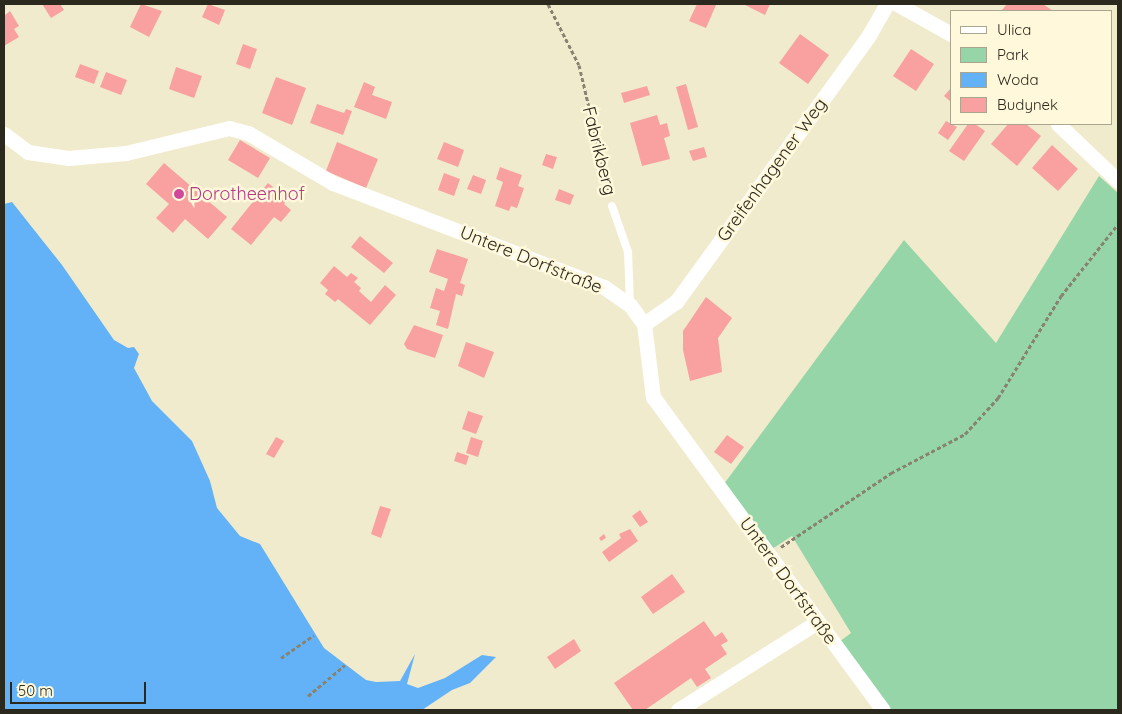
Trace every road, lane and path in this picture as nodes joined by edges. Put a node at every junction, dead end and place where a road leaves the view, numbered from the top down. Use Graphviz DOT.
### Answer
graph roads {
  1 [pos="548,4"];
  2 [pos="887,4"];
  3 [pos="897,4"];
  4 [pos="950,33"];
  5 [pos="1059,125"];
  6 [pos="4,134"];
  7 [pos="1118,181"];
  8 [pos="612,206"];
  9 [pos="1118,224"];
  10 [pos="630,304"];
  11 [pos="644,324"];
  12 [pos="768,556"];
  13 [pos="817,622"];
  14 [pos="314,635"];
  15 [pos="281,658"];
  16 [pos="344,666"];
  17 [pos="308,696"];
  18 [pos="678,710"];
  19 [pos="883,710"];
  1 -- 8 [label="path, Fabrikberg"];
  2 -- 11 [label="street, Greifenhagener Weg"];
  3 -- 4 [label="street"];
  5 -- 7 [label="street"];
  6 -- 10 [label="street, Untere Dorfstraße"];
  8 -- 10 [label="lane, Fabrikberg"];
  9 -- 12 [label="path"];
  10 -- 11 [label="street, Untere Dorfstraße"];
  11 -- 12 [label="street, Untere Dorfstraße"];
  12 -- 13 [label="street, Untere Dorfstraße"];
  13 -- 18 [label="street"];
  13 -- 19 [label="street, Untere Dorfstraße"];
  14 -- 15 [label="path"];
  16 -- 17 [label="path"];
}
